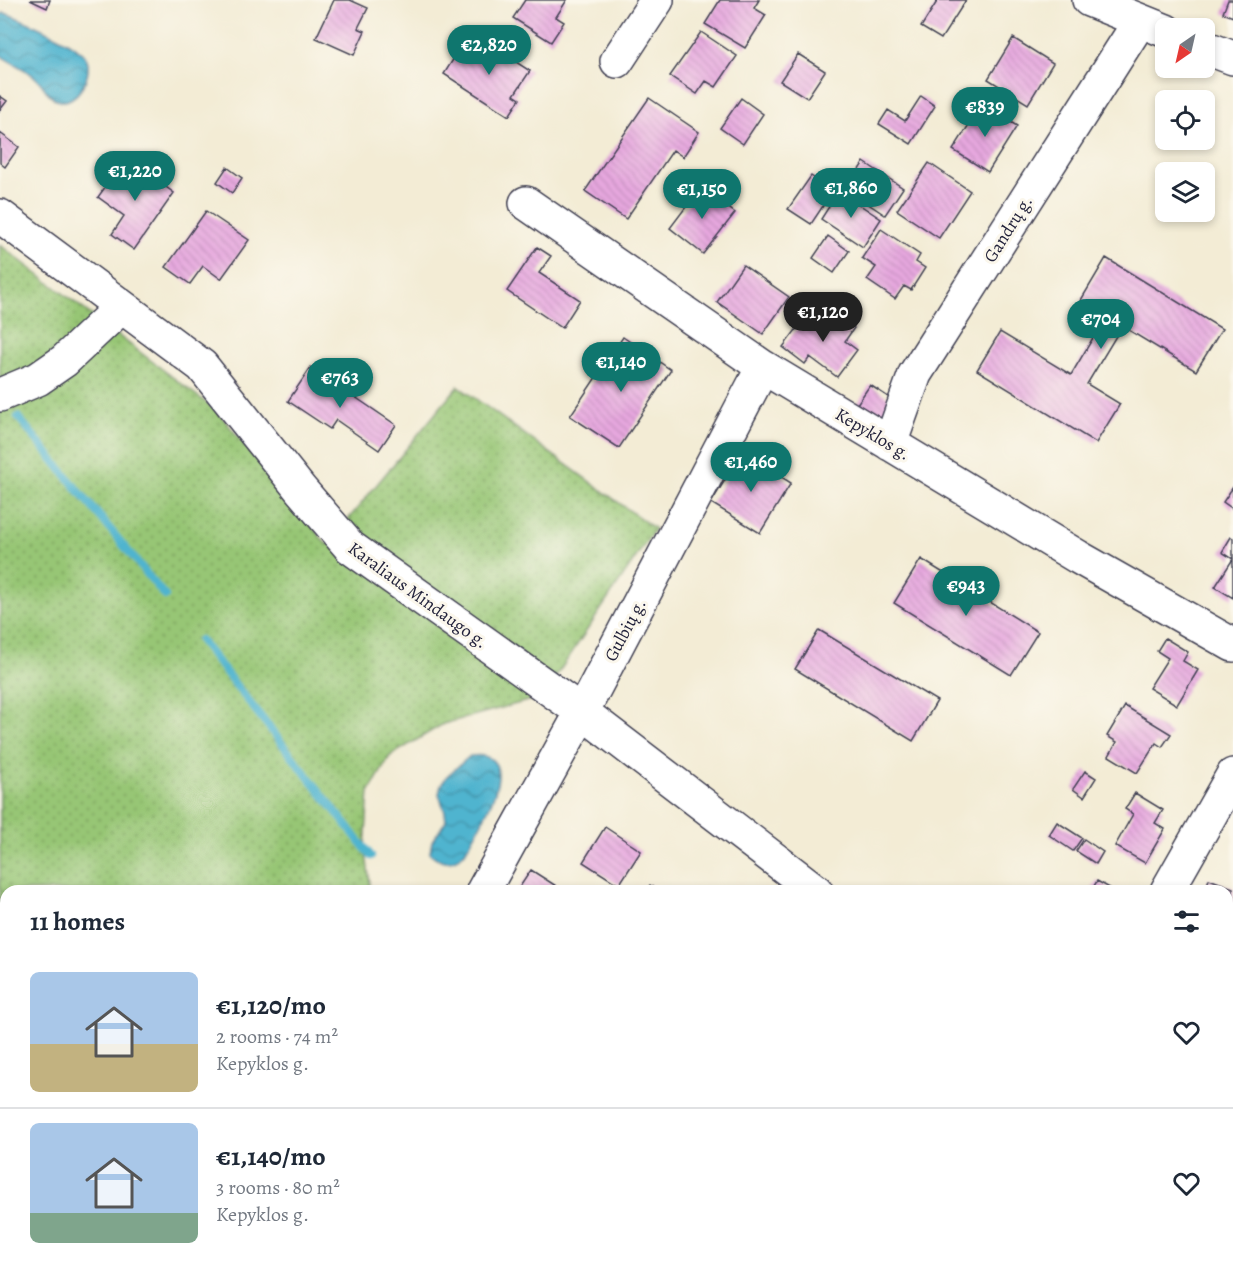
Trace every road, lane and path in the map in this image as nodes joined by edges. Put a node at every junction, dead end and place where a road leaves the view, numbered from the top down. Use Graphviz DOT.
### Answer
graph roads {
  1 [pos="657,0"];
  2 [pos="1089,0"];
  3 [pos="1153,26"];
  4 [pos="1215,51"];
  5 [pos="1233,58"];
  6 [pos="618,61"];
  7 [pos="526,203"];
  8 [pos="0,216"];
  9 [pos="121,307"];
  10 [pos="763,367"];
  11 [pos="0,396"];
  12 [pos="890,444"];
  13 [pos="1233,645"];
  14 [pos="582,712"];
  15 [pos="1233,775"];
  16 [pos="486,885"];
  17 [pos="808,885"];
  18 [pos="1170,885"];
  1 -- 6 [label="street"];
  2 -- 3 [label="street"];
  3 -- 12 [label="street, Gandrų g."];
  4 -- 5 [label="street"];
  7 -- 10 [label="street, Kepyklos g."];
  8 -- 9 [label="street, Karaliaus Mindaugo g."];
  9 -- 11 [label="street"];
  9 -- 14 [label="street, Karaliaus Mindaugo g."];
  10 -- 12 [label="street, Kepyklos g."];
  10 -- 14 [label="street, Gulbių g."];
  12 -- 13 [label="street, Kepyklos g."];
  14 -- 16 [label="street, Gulbių g."];
  14 -- 17 [label="street, Karaliaus Mindaugo g."];
  15 -- 18 [label="street"];
}
